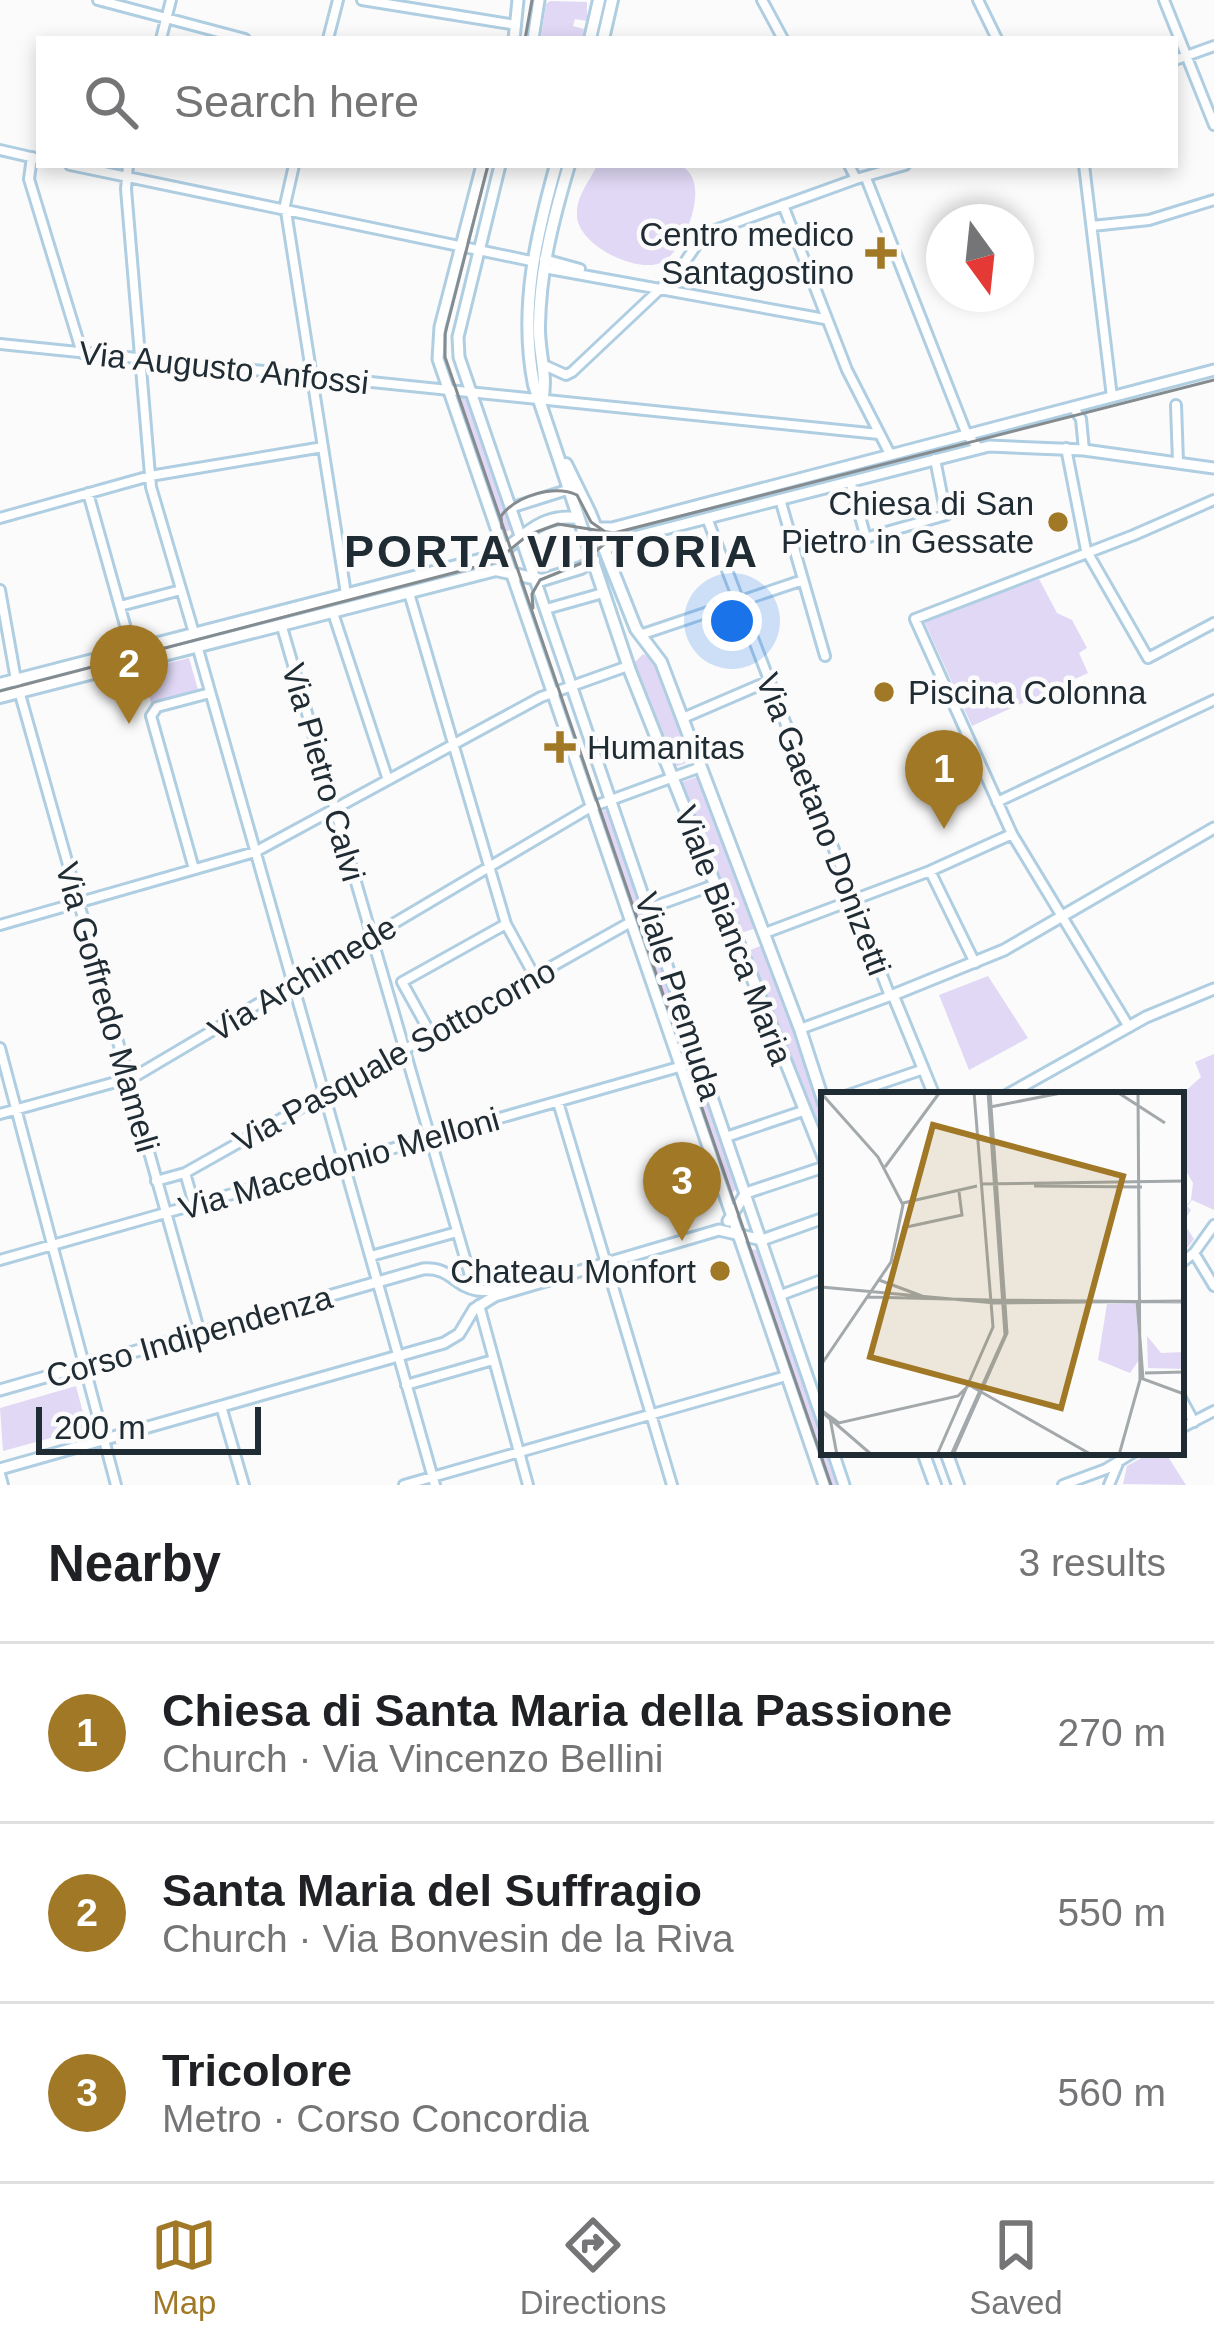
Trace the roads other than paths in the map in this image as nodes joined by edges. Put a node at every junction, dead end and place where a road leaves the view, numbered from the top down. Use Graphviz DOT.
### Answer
graph roads {
  1 [pos="98,0"];
  2 [pos="171,0"];
  3 [pos="338,0"];
  4 [pos="362,0"];
  5 [pos="518,0"];
  6 [pos="538,0"];
  7 [pos="599,0"];
  8 [pos="612,0"];
  9 [pos="762,0"];
  10 [pos="978,0"];
  11 [pos="1163,0"];
  12 [pos="390,2"];
  13 [pos="166,18"];
  14 [pos="516,25"];
  15 [pos="161,36"];
  16 [pos="234,36"];
  17 [pos="329,36"];
  18 [pos="514,36"];
  19 [pos="533,36"];
  20 [pos="591,36"];
  21 [pos="604,36"];
  22 [pos="781,36"];
  23 [pos="996,36"];
  24 [pos="1178,36"];
  25 [pos="1178,37"];
  26 [pos="1214,46"];
  27 [pos="1186,56"];
  28 [pos="1178,59"];
  29 [pos="1214,125"];
  30 [pos="0,151"];
  31 [pos="35,158"];
  32 [pos="84,168"];
  33 [pos="128,168"];
  34 [pos="293,168"];
  35 [pos="481,168"];
  36 [pos="499,168"];
  37 [pos="555,168"];
  38 [pos="568,168"];
  39 [pos="852,168"];
  40 [pos="895,168"];
  41 [pos="1084,168"];
  42 [pos="126,177"];
  43 [pos="861,178"];
  44 [pos="1214,200"];
  45 [pos="783,206"];
  46 [pos="286,210"];
  47 [pos="1091,226"];
  48 [pos="461,246"];
  49 [pos="479,249"];
  50 [pos="539,263"];
  51 [pos="658,287"];
  52 [pos="825,319"];
  53 [pos="0,344"];
  54 [pos="82,353"];
  55 [pos="140,359"];
  56 [pos="543,364"];
  57 [pos="1214,370"];
  58 [pos="311,377"];
  59 [pos="532,377"];
  60 [pos="447,391"];
  61 [pos="470,393"];
  62 [pos="1112,397"];
  63 [pos="513,398"];
  64 [pos="542,401"];
  65 [pos="1176,405"];
  66 [pos="1073,407"];
  67 [pos="870,416"];
  68 [pos="858,434"];
  69 [pos="879,434"];
  70 [pos="967,434"];
  71 [pos="323,448"];
  72 [pos="979,448"];
  73 [pos="1066,448"];
  74 [pos="558,450"];
  75 [pos="1084,450"];
  76 [pos="890,454"];
  77 [pos="935,459"];
  78 [pos="1178,462"];
  79 [pos="1214,468"];
  80 [pos="150,476"];
  81 [pos="572,476"];
  82 [pos="850,481"];
  83 [pos="567,490"];
  84 [pos="88,494"];
  85 [pos="780,499"];
  86 [pos="1214,500"];
  87 [pos="509,508"];
  88 [pos="0,518"];
  89 [pos="577,518"];
  90 [pos="707,518"];
  91 [pos="597,528"];
  92 [pos="519,535"];
  93 [pos="605,550"];
  94 [pos="502,553"];
  95 [pos="1088,553"];
  96 [pos="593,561"];
  97 [pos="508,571"];
  98 [pos="535,579"];
  99 [pos="803,580"];
  100 [pos="619,586"];
  101 [pos="0,590"];
  102 [pos="181,590"];
  103 [pos="603,592"];
  104 [pos="409,593"];
  105 [pos="346,594"];
  106 [pos="739,601"];
  107 [pos="120,606"];
  108 [pos="546,610"];
  109 [pos="333,613"];
  110 [pos="1214,623"];
  111 [pos="282,627"];
  112 [pos="194,633"];
  113 [pos="639,636"];
  114 [pos="198,649"];
  115 [pos="132,650"];
  116 [pos="655,652"];
  117 [pos="825,656"];
  118 [pos="628,666"];
  119 [pos="769,681"];
  120 [pos="0,684"];
  121 [pos="18,686"];
  122 [pos="572,686"];
  123 [pos="210,693"];
  124 [pos="551,693"];
  125 [pos="0,697"];
  126 [pos="1214,700"];
  127 [pos="683,718"];
  128 [pos="452,744"];
  129 [pos="701,767"];
  130 [pos="672,777"];
  131 [pos="388,780"];
  132 [pos="612,799"];
  133 [pos="997,802"];
  134 [pos="589,808"];
  135 [pos="334,809"];
  136 [pos="1214,828"];
  137 [pos="1012,834"];
  138 [pos="255,852"];
  139 [pos="489,867"];
  140 [pos="194,870"];
  141 [pos="931,871"];
  142 [pos="714,885"];
  143 [pos="852,900"];
  144 [pos="78,903"];
  145 [pos="650,908"];
  146 [pos="1062,916"];
  147 [pos="629,923"];
  148 [pos="506,924"];
  149 [pos="0,925"];
  150 [pos="765,933"];
  151 [pos="372,936"];
  152 [pos="737,944"];
  153 [pos="975,963"];
  154 [pos="535,977"];
  155 [pos="293,983"];
  156 [pos="1214,988"];
  157 [pos="892,995"];
  158 [pos="1129,1027"];
  159 [pos="800,1028"];
  160 [pos="428,1029"];
  161 [pos="0,1048"];
  162 [pos="404,1050"];
  163 [pos="679,1067"];
  164 [pos="921,1070"];
  165 [pos="128,1079"];
  166 [pos="857,1092"];
  167 [pos="932,1092"];
  168 [pos="1012,1092"];
  169 [pos="325,1094"];
  170 [pos="821,1094"];
  171 [pos="558,1102"];
  172 [pos="16,1110"];
  173 [pos="803,1111"];
  174 [pos="0,1114"];
  175 [pos="726,1137"];
  176 [pos="430,1138"];
  177 [pos="821,1155"];
  178 [pos="343,1162"];
  179 [pos="821,1163"];
  180 [pos="185,1173"];
  181 [pos="156,1181"];
  182 [pos="746,1193"];
  183 [pos="194,1204"];
  184 [pos="165,1213"];
  185 [pos="730,1218"];
  186 [pos="821,1219"];
  187 [pos="1214,1225"];
  188 [pos="458,1232"];
  189 [pos="736,1233"];
  190 [pos="762,1240"];
  191 [pos="52,1245"];
  192 [pos="1194,1253"];
  193 [pos="371,1256"];
  194 [pos="0,1260"];
  195 [pos="605,1260"];
  196 [pos="1184,1261"];
  197 [pos="466,1262"];
  198 [pos="457,1279"];
  199 [pos="821,1281"];
  200 [pos="378,1282"];
  201 [pos="1214,1286"];
  202 [pos="474,1289"];
  203 [pos="781,1295"];
  204 [pos="478,1305"];
  205 [pos="467,1320"];
  206 [pos="485,1332"];
  207 [pos="201,1334"];
  208 [pos="398,1356"];
  209 [pos="493,1360"];
  210 [pos="84,1366"];
  211 [pos="786,1376"];
  212 [pos="406,1385"];
  213 [pos="0,1390"];
  214 [pos="1184,1403"];
  215 [pos="221,1406"];
  216 [pos="1214,1411"];
  217 [pos="651,1415"];
  218 [pos="821,1416"];
  219 [pos="1194,1422"];
  220 [pos="1184,1427"];
  221 [pos="104,1439"];
  222 [pos="519,1453"];
  223 [pos="834,1455"];
  224 [pos="924,1455"];
  225 [pos="947,1455"];
  226 [pos="1117,1456"];
  227 [pos="0,1471"];
  228 [pos="434,1481"];
  229 [pos="3,1485"];
  230 [pos="116,1485"];
  231 [pos="244,1485"];
  232 [pos="404,1485"];
  233 [pos="528,1485"];
  234 [pos="672,1485"];
  235 [pos="824,1485"];
  236 [pos="844,1485"];
  237 [pos="934,1485"];
  238 [pos="958,1485"];
  239 [pos="1063,1485"];
  240 [pos="1109,1485"];
  1 -- 13 [label="street"];
  2 -- 13 [label="street"];
  3 -- 17 [label="street"];
  4 -- 12 [label="street"];
  5 -- 14 [label="street"];
  6 -- 19 [label="street"];
  7 -- 20 [label="main road"];
  8 -- 21 [label="main road"];
  9 -- 22 [label="street"];
  10 -- 23 [label="street"];
  11 -- 24 [label="street"];
  12 -- 14 [label="street"];
  13 -- 15 [label="street"];
  13 -- 16 [label="street"];
  14 -- 18 [label="street"];
  25 -- 27 [label="street"];
  26 -- 27 [label="street"];
  27 -- 28 [label="street"];
  27 -- 29 [label="street"];
  30 -- 31 [label="street"];
  31 -- 54 [label="street"];
  32 -- 42 [label="street"];
  33 -- 42 [label="street"];
  34 -- 46 [label="street"];
  35 -- 48 [label="street, Viale Premuda"];
  36 -- 49 [label="street, Viale Premuda"];
  37 -- 50 [label="main road"];
  38 -- 50 [label="main road"];
  39 -- 43 [label="street"];
  40 -- 43 [label="street"];
  41 -- 47 [label="street"];
  42 -- 46 [label="street"];
  42 -- 55 [label="street"];
  43 -- 45 [label="street"];
  43 -- 70 [label="street"];
  44 -- 47 [label="street"];
  45 -- 51 [label="street"];
  45 -- 52 [label="street"];
  46 -- 48 [label="street"];
  46 -- 58 [label="street"];
  47 -- 62 [label="street"];
  48 -- 49 [label="street"];
  48 -- 60 [label="street, Viale Premuda"];
  49 -- 50 [label="street"];
  49 -- 61 [label="street, Viale Premuda"];
  50 -- 51 [label="street"];
  50 -- 56 [label="main road"];
  50 -- 59 [label="main road"];
  51 -- 52 [label="street"];
  51 -- 56 [label="street"];
  52 -- 67 [label="street"];
  53 -- 54 [label="street, Via Augusto Anfossi"];
  54 -- 55 [label="street, Via Augusto Anfossi"];
  55 -- 58 [label="street, Via Augusto Anfossi"];
  55 -- 80 [label="street"];
  56 -- 64 [label="main road"];
  57 -- 62 [label="street"];
  58 -- 60 [label="street, Via Augusto Anfossi"];
  58 -- 71 [label="street"];
  59 -- 63 [label="street"];
  59 -- 64 [label="main road"];
  60 -- 61 [label="street, Via Augusto Anfossi"];
  60 -- 94 [label="street, Viale Premuda"];
  61 -- 63 [label="street, Via Augusto Anfossi"];
  61 -- 87 [label="street, Viale Premuda"];
  62 -- 66 [label="street"];
  63 -- 64 [label="street, Via Augusto Anfossi"];
  64 -- 68 [label="street, Via Augusto Anfossi"];
  64 -- 74 [label="main road"];
  65 -- 78 [label="street"];
  66 -- 70 [label="street"];
  66 -- 75 [label="street"];
  67 -- 68 [label="street"];
  67 -- 69 [label="street"];
  68 -- 69 [label="street, Via Augusto Anfossi"];
  69 -- 76 [label="street"];
  70 -- 72 [label="street"];
  70 -- 76 [label="street"];
  71 -- 80 [label="street"];
  71 -- 105 [label="street"];
  72 -- 73 [label="street"];
  72 -- 77 [label="street"];
  73 -- 75 [label="street"];
  73 -- 95 [label="street"];
  74 -- 81 [label="main road, Viale Bianca Maria"];
  74 -- 83 [label="main road, Viale Bianca Maria"];
  75 -- 78 [label="street"];
  76 -- 91 [label="street"];
  77 -- 82 [label="street"];
  77 -- 82 [label="street"];
  78 -- 79 [label="street"];
  80 -- 84 [label="street"];
  80 -- 102 [label="street"];
  81 -- 83 [label="main road"];
  81 -- 91 [label="main road, Viale Bianca Maria"];
  82 -- 85 [label="street"];
  83 -- 87 [label="street"];
  83 -- 89 [label="main road, Viale Bianca Maria"];
  84 -- 88 [label="street"];
  84 -- 107 [label="street"];
  85 -- 90 [label="street"];
  85 -- 99 [label="street"];
  86 -- 95 [label="street"];
  87 -- 92 [label="street, Viale Premuda"];
  89 -- 91 [label="main road"];
  89 -- 92 [label="main road"];
  89 -- 96 [label="main road, Viale Bianca Maria"];
  90 -- 93 [label="street"];
  90 -- 106 [label="street, Via Gaetano Donizetti"];
  91 -- 93 [label="main road, Viale Bianca Maria"];
  92 -- 94 [label="main road"];
  92 -- 98 [label="street, Viale Premuda"];
  93 -- 96 [label="main road"];
  93 -- 100 [label="main road, Viale Bianca Maria"];
  94 -- 97 [label="street, Viale Premuda"];
  94 -- 105 [label="main road"];
  95 -- 110 [label="street"];
  95 -- 133 [label="street"];
  96 -- 98 [label="main road"];
  96 -- 103 [label="main road, Viale Bianca Maria"];
  97 -- 98 [label="main road"];
  97 -- 104 [label="main road"];
  97 -- 124 [label="street, Viale Premuda"];
  98 -- 108 [label="street, Viale Premuda"];
  99 -- 106 [label="street"];
  99 -- 117 [label="street"];
  100 -- 103 [label="main road"];
  100 -- 113 [label="main road, Viale Bianca Maria"];
  101 -- 121 [label="street, Via Goffredo Mameli"];
  102 -- 107 [label="street"];
  102 -- 112 [label="street"];
  103 -- 108 [label="street"];
  103 -- 118 [label="main road, Viale Bianca Maria"];
  104 -- 109 [label="main road"];
  104 -- 128 [label="street"];
  105 -- 112 [label="main road"];
  106 -- 113 [label="street"];
  106 -- 119 [label="street, Via Gaetano Donizetti"];
  107 -- 115 [label="street"];
  108 -- 122 [label="street, Viale Premuda"];
  109 -- 111 [label="main road"];
  109 -- 131 [label="street"];
  111 -- 114 [label="main road"];
  111 -- 135 [label="street, Via Pietro Calvi"];
  112 -- 114 [label="main road"];
  112 -- 115 [label="main road"];
  113 -- 116 [label="main road, Viale Bianca Maria"];
  114 -- 121 [label="main road"];
  114 -- 123 [label="street"];
  115 -- 121 [label="main road"];
  116 -- 118 [label="main road"];
  116 -- 127 [label="main road, Viale Bianca Maria"];
  118 -- 122 [label="street"];
  118 -- 130 [label="main road, Viale Bianca Maria"];
  119 -- 127 [label="street"];
  119 -- 143 [label="street, Via Gaetano Donizetti"];
  120 -- 121 [label="main road"];
  121 -- 125 [label="main road"];
  121 -- 144 [label="street, Via Goffredo Mameli"];
  122 -- 124 [label="street"];
  122 -- 132 [label="street, Viale Premuda"];
  123 -- 138 [label="street"];
  123 -- 140 [label="street"];
  124 -- 128 [label="street"];
  124 -- 134 [label="street, Viale Premuda"];
  126 -- 133 [label="street"];
  127 -- 129 [label="main road, Viale Bianca Maria"];
  128 -- 131 [label="street"];
  128 -- 139 [label="street"];
  129 -- 130 [label="street, Viale Bianca Maria"];
  129 -- 150 [label="main road, Viale Bianca Maria"];
  130 -- 132 [label="street"];
  130 -- 142 [label="main road, Viale Bianca Maria"];
  131 -- 135 [label="street"];
  132 -- 134 [label="street"];
  132 -- 145 [label="street, Viale Premuda"];
  133 -- 137 [label="street"];
  134 -- 139 [label="street, Via Archimede"];
  134 -- 147 [label="street, Viale Premuda"];
  135 -- 138 [label="street"];
  135 -- 151 [label="street, Via Pietro Calvi"];
  136 -- 146 [label="street"];
  137 -- 141 [label="street"];
  137 -- 146 [label="street"];
  138 -- 140 [label="street"];
  138 -- 155 [label="street"];
  139 -- 148 [label="street"];
  139 -- 151 [label="street, Via Archimede"];
  140 -- 144 [label="street"];
  141 -- 143 [label="street"];
  141 -- 153 [label="street"];
  142 -- 145 [label="street"];
  142 -- 152 [label="main road, Viale Bianca Maria"];
  143 -- 150 [label="street"];
  143 -- 157 [label="street, Via Gaetano Donizetti"];
  144 -- 149 [label="street"];
  144 -- 165 [label="street, Via Goffredo Mameli"];
  145 -- 175 [label="street, Viale Premuda"];
  146 -- 153 [label="street"];
  146 -- 158 [label="street"];
  147 -- 154 [label="street, Via Pasquale Sottocorno"];
  147 -- 163 [label="street, Viale Premuda"];
  148 -- 154 [label="street"];
  148 -- 160 [label="street"];
  150 -- 152 [label="main road"];
  150 -- 159 [label="main road, Viale Bianca Maria"];
  151 -- 155 [label="street, Via Archimede"];
  151 -- 162 [label="street, Via Pietro Calvi"];
  152 -- 173 [label="main road, Viale Bianca Maria"];
  153 -- 157 [label="street"];
  154 -- 162 [label="street, Via Pasquale Sottocorno"];
  155 -- 165 [label="street, Via Archimede"];
  155 -- 169 [label="street"];
  156 -- 158 [label="street"];
  157 -- 159 [label="street"];
  157 -- 164 [label="street, Via Gaetano Donizetti"];
  158 -- 168 [label="street"];
  159 -- 170 [label="main road, Viale Bianca Maria"];
  161 -- 172 [label="street"];
  162 -- 169 [label="street, Via Pasquale Sottocorno"];
  162 -- 176 [label="street, Via Pietro Calvi"];
  163 -- 171 [label="street, Via Macedonio Melloni"];
  163 -- 185 [label="street, Viale Premuda"];
  164 -- 166 [label="street"];
  164 -- 167 [label="street, Via Gaetano Donizetti"];
  165 -- 172 [label="street, Via Archimede"];
  165 -- 181 [label="street, Via Goffredo Mameli"];
  169 -- 178 [label="street"];
  169 -- 180 [label="street, Via Pasquale Sottocorno"];
  171 -- 176 [label="street, Via Macedonio Melloni"];
  171 -- 195 [label="street"];
  172 -- 174 [label="street, Via Archimede"];
  172 -- 191 [label="street"];
  173 -- 175 [label="street"];
  173 -- 177 [label="main road, Viale Bianca Maria"];
  175 -- 182 [label="street, Viale Premuda"];
  176 -- 178 [label="street, Via Macedonio Melloni"];
  176 -- 188 [label="street, Via Pietro Calvi"];
  178 -- 183 [label="street, Via Macedonio Melloni"];
  178 -- 193 [label="street"];
  179 -- 182 [label="street"];
  180 -- 181 [label="street, Via Pasquale Sottocorno"];
  180 -- 183 [label="street, Via Goffredo Mameli"];
  181 -- 184 [label="street, Via Goffredo Mameli"];
  182 -- 185 [label="street"];
  182 -- 190 [label="street, Viale Premuda"];
  183 -- 184 [label="street, Via Macedonio Melloni"];
  184 -- 191 [label="street, Via Macedonio Melloni"];
  184 -- 207 [label="street, Via Goffredo Mameli"];
  185 -- 189 [label="street, Viale Premuda"];
  185 -- 195 [label="street"];
  186 -- 190 [label="street"];
  187 -- 192 [label="street"];
  188 -- 193 [label="street"];
  188 -- 197 [label="street, Via Pietro Calvi"];
  189 -- 190 [label="street"];
  189 -- 195 [label="street"];
  189 -- 211 [label="street, Viale Premuda"];
  190 -- 203 [label="street, Viale Premuda"];
  191 -- 194 [label="street, Via Macedonio Melloni"];
  191 -- 210 [label="street"];
  192 -- 196 [label="street"];
  192 -- 201 [label="street"];
  193 -- 200 [label="street"];
  195 -- 202 [label="street"];
  195 -- 204 [label="street"];
  195 -- 217 [label="street"];
  197 -- 198 [label="street"];
  197 -- 202 [label="street, Via Pietro Calvi"];
  198 -- 200 [label="street"];
  198 -- 202 [label="street"];
  198 -- 205 [label="street"];
  199 -- 203 [label="street"];
  200 -- 207 [label="street, Corso Indipendenza"];
  200 -- 208 [label="street"];
  203 -- 218 [label="street, Viale Premuda"];
  204 -- 205 [label="street"];
  204 -- 206 [label="street"];
  205 -- 206 [label="street"];
  205 -- 208 [label="street"];
  206 -- 209 [label="street"];
  207 -- 210 [label="street, Corso Indipendenza"];
  208 -- 212 [label="street"];
  208 -- 215 [label="street"];
  209 -- 212 [label="street"];
  209 -- 222 [label="street"];
  210 -- 213 [label="street, Corso Indipendenza"];
  210 -- 221 [label="street"];
  211 -- 217 [label="street"];
  211 -- 235 [label="street, Viale Premuda"];
  212 -- 228 [label="street"];
  214 -- 219 [label="street"];
  215 -- 221 [label="street"];
  215 -- 231 [label="street"];
  216 -- 219 [label="street"];
  217 -- 222 [label="street"];
  217 -- 234 [label="street"];
  219 -- 220 [label="street"];
  221 -- 227 [label="street"];
  221 -- 230 [label="street"];
  222 -- 228 [label="street"];
  222 -- 233 [label="street"];
  223 -- 236 [label="street"];
  224 -- 237 [label="main road"];
  225 -- 238 [label="main road"];
  226 -- 239 [label="street"];
  226 -- 240 [label="street"];
  227 -- 229 [label="street"];
  228 -- 232 [label="street"];
}
